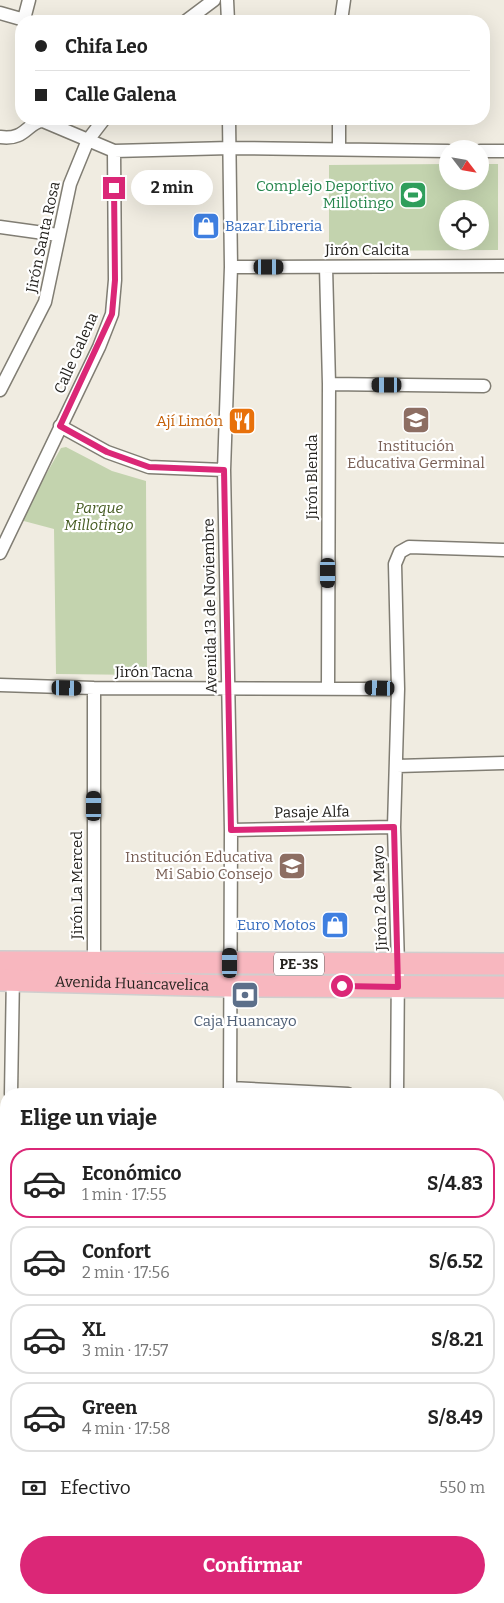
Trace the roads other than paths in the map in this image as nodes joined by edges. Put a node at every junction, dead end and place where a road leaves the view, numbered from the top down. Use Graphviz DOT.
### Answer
graph roads {
  1 [pos="30,0"];
  2 [pos="214,0"];
  3 [pos="227,0"];
  4 [pos="344,0"];
  5 [pos="0,13"];
  6 [pos="27,15"];
  7 [pos="194,15"];
  8 [pos="228,15"];
  9 [pos="342,15"];
  10 [pos="15,17"];
  11 [pos="33,125"];
  12 [pos="52,125"];
  13 [pos="99,125"];
  14 [pos="230,125"];
  15 [pos="339,125"];
  16 [pos="0,137"];
  17 [pos="88,140"];
  18 [pos="230,148"];
  19 [pos="339,149"];
  20 [pos="439,150"];
  21 [pos="114,151"];
  22 [pos="489,151"];
  23 [pos="504,151"];
  24 [pos="0,226"];
  25 [pos="58,235"];
  26 [pos="504,266"];
  27 [pos="231,267"];
  28 [pos="326,267"];
  29 [pos="329,384"];
  30 [pos="484,386"];
  31 [pos="0,390"];
  32 [pos="60,426"];
  33 [pos="224,470"];
  34 [pos="504,550"];
  35 [pos="0,553"];
  36 [pos="0,685"];
  37 [pos="328,687"];
  38 [pos="94,688"];
  39 [pos="227,688"];
  40 [pos="398,689"];
  41 [pos="504,763"];
  42 [pos="397,766"];
  43 [pos="394,827"];
  44 [pos="231,830"];
  45 [pos="94,963"];
  46 [pos="230,963"];
  47 [pos="398,964"];
  48 [pos="504,964"];
  49 [pos="7,971"];
  50 [pos="230,986"];
  51 [pos="398,987"];
  52 [pos="504,987"];
  53 [pos="12,1088"];
  54 [pos="230,1088"];
  55 [pos="397,1088"];
  1 -- 6 [label="street"];
  2 -- 7 [label="street"];
  3 -- 8 [label="street"];
  4 -- 9 [label="street"];
  5 -- 10 [label="street"];
  11 -- 16 [label="street"];
  12 -- 17 [label="street"];
  13 -- 17 [label="street, Jirón Santa Rosa"];
  14 -- 18 [label="street, Avenida 13 de Noviembre"];
  15 -- 19 [label="street"];
  17 -- 21 [label="street"];
  17 -- 25 [label="street, Jirón Santa Rosa"];
  18 -- 19 [label="street"];
  18 -- 21 [label="street"];
  18 -- 27 [label="street, Avenida 13 de Noviembre"];
  19 -- 20 [label="street"];
  21 -- 32 [label="street, Calle Galena"];
  22 -- 23 [label="street"];
  24 -- 25 [label="street"];
  25 -- 31 [label="street, Jirón Santa Rosa"];
  26 -- 28 [label="street, Jirón Calcita"];
  27 -- 28 [label="street, Jirón Calcita"];
  27 -- 33 [label="street, Avenida 13 de Noviembre"];
  28 -- 29 [label="street, Jirón Blenda"];
  29 -- 30 [label="street"];
  29 -- 37 [label="street, Jirón Blenda"];
  32 -- 33 [label="street"];
  32 -- 35 [label="street, Calle Galena"];
  33 -- 39 [label="street, Avenida 13 de Noviembre"];
  34 -- 40 [label="street, Jirón 2 de Mayo"];
  36 -- 38 [label="street, Jirón Tacna"];
  37 -- 39 [label="street, Jirón Tacna"];
  37 -- 40 [label="street, Jirón Tacna"];
  38 -- 39 [label="street, Jirón Tacna"];
  38 -- 45 [label="street, Jirón La Merced"];
  39 -- 44 [label="street, Avenida 13 de Noviembre"];
  40 -- 42 [label="street, Jirón 2 de Mayo"];
  41 -- 42 [label="street"];
  42 -- 43 [label="street, Jirón 2 de Mayo"];
  43 -- 44 [label="street, Pasaje Alfa"];
  43 -- 47 [label="street, Jirón 2 de Mayo"];
  44 -- 46 [label="street, Avenida 13 de Noviembre"];
  45 -- 46 [label="highway, Avenida Huancavelica / PE-3S"];
  45 -- 49 [label="highway, Avenida Huancavelica / PE-3S"];
  46 -- 47 [label="highway, Avenida Huancavelica / PE-3S"];
  46 -- 50 [label="street, Avenida 13 de Noviembre"];
  47 -- 48 [label="highway, Avenida Huancavelica / PE-3S"];
  47 -- 51 [label="street, Jirón 2 de Mayo"];
  49 -- 50 [label="highway, Avenida Huancavelica / PE-3S"];
  49 -- 53 [label="street"];
  50 -- 51 [label="highway, Avenida Huancavelica / PE-3S"];
  50 -- 54 [label="street, Avenida 13 de Noviembre"];
  51 -- 52 [label="highway, Avenida Huancavelica / PE-3S"];
  51 -- 55 [label="street, Jirón 2 de Mayo"];
}
